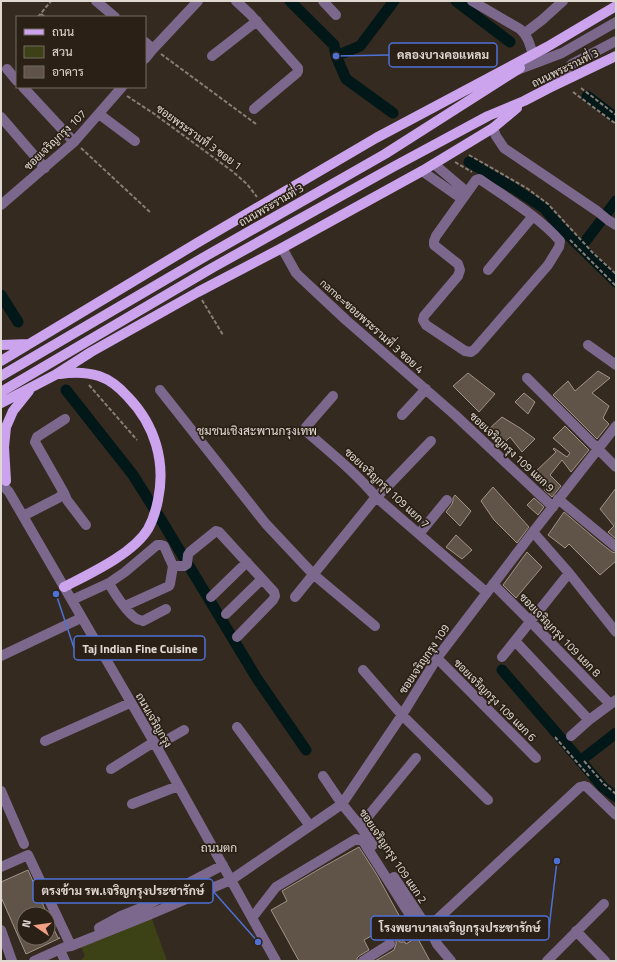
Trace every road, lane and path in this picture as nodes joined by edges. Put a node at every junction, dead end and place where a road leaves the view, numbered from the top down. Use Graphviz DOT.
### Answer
graph roads {
  1 [pos="51,1"];
  2 [pos="96,1"];
  3 [pos="198,1"];
  4 [pos="236,1"];
  5 [pos="322,1"];
  6 [pos="472,1"];
  7 [pos="563,1"];
  8 [pos="616,6"];
  9 [pos="41,14"];
  10 [pos="336,15"];
  11 [pos="114,16"];
  12 [pos="257,21"];
  13 [pos="616,22"];
  14 [pos="525,33"];
  15 [pos="616,41"];
  16 [pos="146,43"];
  17 [pos="547,47"];
  18 [pos="153,49"];
  19 [pos="533,55"];
  20 [pos="212,56"];
  21 [pos="616,56"];
  22 [pos="146,58"];
  23 [pos="6,69"];
  24 [pos="517,70"];
  25 [pos="16,80"];
  26 [pos="24,88"];
  27 [pos="549,88"];
  28 [pos="581,88"];
  29 [pos="121,89"];
  30 [pos="573,92"];
  31 [pos="524,101"];
  32 [pos="254,109"];
  33 [pos="99,114"];
  34 [pos="616,114"];
  35 [pos="1,117"];
  36 [pos="256,124"];
  37 [pos="616,124"];
  38 [pos="493,128"];
  39 [pos="135,141"];
  40 [pos="74,142"];
  41 [pos="471,156"];
  42 [pos="453,161"];
  43 [pos="434,164"];
  44 [pos="462,166"];
  45 [pos="44,168"];
  46 [pos="422,171"];
  47 [pos="464,196"];
  48 [pos="262,204"];
  49 [pos="1,205"];
  50 [pos="151,213"];
  51 [pos="533,216"];
  52 [pos="612,222"];
  53 [pos="282,248"];
  54 [pos="488,270"];
  55 [pos="616,274"];
  56 [pos="198,292"];
  57 [pos="76,316"];
  58 [pos="223,335"];
  59 [pos="31,344"];
  60 [pos="1,345"];
  61 [pos="588,345"];
  62 [pos="91,352"];
  63 [pos="1,361"];
  64 [pos="616,365"];
  65 [pos="1,376"];
  66 [pos="526,378"];
  67 [pos="85,380"];
  68 [pos="31,387"];
  69 [pos="426,389"];
  70 [pos="160,390"];
  71 [pos="3,391"];
  72 [pos="333,396"];
  73 [pos="1,403"];
  74 [pos="402,415"];
  75 [pos="455,415"];
  76 [pos="65,419"];
  77 [pos="616,426"];
  78 [pos="137,440"];
  79 [pos="431,441"];
  80 [pos="598,449"];
  81 [pos="616,468"];
  82 [pos="1,471"];
  83 [pos="3,482"];
  84 [pos="64,493"];
  85 [pos="376,497"];
  86 [pos="447,500"];
  87 [pos="556,503"];
  88 [pos="23,516"];
  89 [pos="86,525"];
  90 [pos="533,532"];
  91 [pos="418,534"];
  92 [pos="616,547"];
  93 [pos="247,562"];
  94 [pos="173,566"];
  95 [pos="569,573"];
  96 [pos="313,574"];
  97 [pos="262,579"];
  98 [pos="109,583"];
  99 [pos="493,584"];
  100 [pos="64,587"];
  101 [pos="486,592"];
  102 [pos="211,597"];
  103 [pos="295,597"];
  104 [pos="72,600"];
  105 [pos="125,606"];
  106 [pos="166,609"];
  107 [pos="226,614"];
  108 [pos="81,618"];
  109 [pos="530,621"];
  110 [pos="375,626"];
  111 [pos="616,632"];
  112 [pos="237,637"];
  113 [pos="514,641"];
  114 [pos="1,656"];
  115 [pos="502,657"];
  116 [pos="437,658"];
  117 [pos="363,670"];
  118 [pos="613,702"];
  119 [pos="130,703"];
  120 [pos="402,715"];
  121 [pos="589,720"];
  122 [pos="237,727"];
  123 [pos="184,730"];
  124 [pos="571,736"];
  125 [pos="555,737"];
  126 [pos="45,741"];
  127 [pos="155,744"];
  128 [pos="416,758"];
  129 [pos="536,758"];
  130 [pos="584,761"];
  131 [pos="111,769"];
  132 [pos="323,776"];
  133 [pos="590,777"];
  134 [pos="178,786"];
  135 [pos="1,791"];
  136 [pos="616,794"];
  137 [pos="488,800"];
  138 [pos="132,804"];
  139 [pos="342,804"];
  140 [pos="616,815"];
  141 [pos="310,826"];
  142 [pos="360,826"];
  143 [pos="24,844"];
  144 [pos="223,866"];
  145 [pos="1,867"];
  146 [pos="231,880"];
  147 [pos="604,904"];
  148 [pos="144,912"];
  149 [pos="252,918"];
  150 [pos="423,925"];
  151 [pos="1,930"];
  152 [pos="576,932"];
  153 [pos="402,936"];
  154 [pos="390,944"];
  155 [pos="66,946"];
  156 [pos="12,961"];
  157 [pos="34,961"];
  158 [pos="65,961"];
  159 [pos="276,961"];
  160 [pos="363,961"];
  161 [pos="451,961"];
  162 [pos="547,961"];
  163 [pos="605,961"];
  1 -- 9 [label="path"];
  2 -- 11 [label="street"];
  3 -- 18 [label="street"];
  4 -- 12 [label="street"];
  5 -- 10 [label="street"];
  6 -- 14 [label="street"];
  7 -- 14 [label="street"];
  8 -- 17 [label="main road, ถนนพระรามที่ 3"];
  12 -- 20 [label="street"];
  12 -- 32 [label="street"];
  13 -- 24 [label="street"];
  14 -- 19 [label="street"];
  15 -- 27 [label="street"];
  16 -- 18 [label="street"];
  17 -- 19 [label="main road, ถนนพระรามที่ 3"];
  17 -- 24 [label="main road, ถนนพระรามที่ 3"];
  18 -- 22 [label="street"];
  18 -- 36 [label="path"];
  19 -- 48 [label="main road, ถนนพระรามที่ 3"];
  21 -- 27 [label="main road, ถนนพระรามที่ 3"];
  23 -- 25 [label="street"];
  24 -- 65 [label="main road, ถนนพระรามที่ 3"];
  26 -- 40 [label="street"];
  27 -- 31 [label="main road, ถนนพระรามที่ 3"];
  28 -- 34 [label="path"];
  29 -- 33 [label="street, ซอยเจริญกรุง 107"];
  29 -- 48 [label="path, ซอยพระรามที่ 3 ซอย 1"];
  30 -- 37 [label="path"];
  31 -- 38 [label="main road, ถนนพระรามที่ 3"];
  31 -- 71 [label="main road, ถนนพระรามที่ 3"];
  33 -- 39 [label="street"];
  33 -- 40 [label="street, ซอยเจริญกรุง 107"];
  35 -- 45 [label="street"];
  38 -- 43 [label="main road, ถนนพระรามที่ 3"];
  38 -- 52 [label="street"];
  40 -- 45 [label="street, ซอยเจริญกรุง 107"];
  40 -- 50 [label="path"];
  41 -- 55 [label="path"];
  42 -- 44 [label="path"];
  43 -- 46 [label="main road, ถนนพระรามที่ 3"];
  43 -- 47 [label="street"];
  45 -- 49 [label="street, ซอยเจริญกรุง 107"];
  46 -- 47 [label="street"];
  46 -- 53 [label="main road, ถนนพระรามที่ 3"];
  47 -- 51 [label="street"];
  47 -- 51 [label="street"];
  48 -- 57 [label="main road, ถนนพระรามที่ 3"];
  51 -- 54 [label="street"];
  53 -- 56 [label="main road, ถนนพระรามที่ 3"];
  53 -- 69 [label="street, name=ซอยพระรามที่ 3 ซอย 4"];
  56 -- 58 [label="path"];
  56 -- 62 [label="main road, ถนนพระรามที่ 3"];
  57 -- 59 [label="main road, ถนนพระรามที่ 3"];
  57 -- 62 [label="main road"];
  59 -- 60 [label="main road"];
  59 -- 63 [label="main road, ถนนพระรามที่ 3"];
  61 -- 64 [label="street"];
  62 -- 68 [label="main road, ถนนพระรามที่ 3"];
  66 -- 80 [label="street"];
  67 -- 78 [label="path"];
  68 -- 73 [label="main road, ถนนพระรามที่ 3"];
  68 -- 83 [label="main road"];
  69 -- 74 [label="street"];
  69 -- 75 [label="street, name=ซอยพระรามที่ 3 ซอย 4"];
  70 -- 96 [label="street"];
  71 -- 100 [label="main road"];
  72 -- 85 [label="street, ซอยเจริญกรุง 109 แยก 7"];
  75 -- 87 [label="street, ซอยเจริญกรุง 109 แยก 9"];
  76 -- 84 [label="street"];
  77 -- 80 [label="street, ซอยเจริญกรุง 109"];
  79 -- 85 [label="street"];
  80 -- 81 [label="street"];
  80 -- 87 [label="street, ซอยเจริญกรุง 109"];
  82 -- 83 [label="street, ถนนเจริญกรุง"];
  83 -- 88 [label="street, ถนนเจริญกรุง"];
  84 -- 88 [label="street"];
  84 -- 89 [label="street"];
  85 -- 91 [label="street, ซอยเจริญกรุง 109 แยก 7"];
  85 -- 96 [label="street"];
  86 -- 91 [label="street"];
  87 -- 90 [label="street, ซอยเจริญกรุง 109"];
  87 -- 92 [label="street, ซอยเจริญกรุง 109 แยก 9"];
  88 -- 100 [label="street, ถนนเจริญกรุง"];
  90 -- 95 [label="street"];
  90 -- 99 [label="street, ซอยเจริญกรุง 109"];
  91 -- 101 [label="street, ซอยเจริญกรุง 109 แยก 7"];
  93 -- 94 [label="street"];
  93 -- 97 [label="street"];
  93 -- 102 [label="street"];
  94 -- 98 [label="street"];
  94 -- 105 [label="street"];
  95 -- 109 [label="street"];
  95 -- 111 [label="street"];
  96 -- 103 [label="street"];
  96 -- 110 [label="street"];
  97 -- 107 [label="street"];
  97 -- 112 [label="street"];
  98 -- 104 [label="street"];
  98 -- 105 [label="street"];
  99 -- 101 [label="street, ซอยเจริญกรุง 109"];
  99 -- 109 [label="street, ซอยเจริญกรุง 109 แยก 8"];
  100 -- 104 [label="street, ถนนเจริญกรุง"];
  101 -- 116 [label="street, ซอยเจริญกรุง 109"];
  104 -- 108 [label="street, ถนนเจริญกรุง"];
  105 -- 106 [label="street"];
  108 -- 114 [label="street"];
  108 -- 119 [label="street, ถนนเจริญกรุง"];
  109 -- 113 [label="street"];
  109 -- 118 [label="street, ซอยเจริญกรุง 109 แยก 8"];
  113 -- 115 [label="street"];
  113 -- 121 [label="street"];
  116 -- 120 [label="street, ซอยเจริญกรุง 109"];
  116 -- 129 [label="street, ซอยเจริญกรุง 109 แยก 6"];
  117 -- 120 [label="street"];
  118 -- 121 [label="street"];
  119 -- 126 [label="street"];
  119 -- 127 [label="street, ถนนเจริญกรุง"];
  120 -- 137 [label="street"];
  120 -- 139 [label="street, ซอยเจริญกรุง 109"];
  121 -- 124 [label="street"];
  122 -- 141 [label="street"];
  123 -- 127 [label="street"];
  125 -- 133 [label="path"];
  127 -- 131 [label="street"];
  127 -- 134 [label="street, ถนนเจริญกรุง"];
  128 -- 142 [label="street"];
  130 -- 136 [label="path"];
  132 -- 139 [label="street, ซอยเจริญกรุง 109 แยก 2"];
  134 -- 138 [label="street"];
  134 -- 144 [label="street, ถนนเจริญกรุง"];
  135 -- 143 [label="street"];
  139 -- 141 [label="street, ซอยเจริญกรุง 109"];
  139 -- 142 [label="street, ซอยเจริญกรุง 109 แยก 2"];
  140 -- 150 [label="street"];
  141 -- 146 [label="street, ซอยเจริญกรุง 109"];
  142 -- 150 [label="street, ซอยเจริญกรุง 109 แยก 2"];
  144 -- 146 [label="street, ถนนเจริญกรุง"];
  144 -- 148 [label="street"];
  145 -- 155 [label="street"];
  146 -- 148 [label="street, ซอยเจริญกรุง 109"];
  146 -- 149 [label="street, ถนนเจริญกรุง"];
  147 -- 152 [label="street"];
  148 -- 155 [label="street"];
  149 -- 150 [label="street"];
  149 -- 159 [label="street, ถนนเจริญกรุง"];
  150 -- 153 [label="street"];
  150 -- 161 [label="street, ซอยเจริญกรุง 109 แยก 2"];
  151 -- 156 [label="street"];
  152 -- 162 [label="street"];
  152 -- 163 [label="street"];
  154 -- 160 [label="street"];
  155 -- 157 [label="street"];
  155 -- 158 [label="street"];
}
